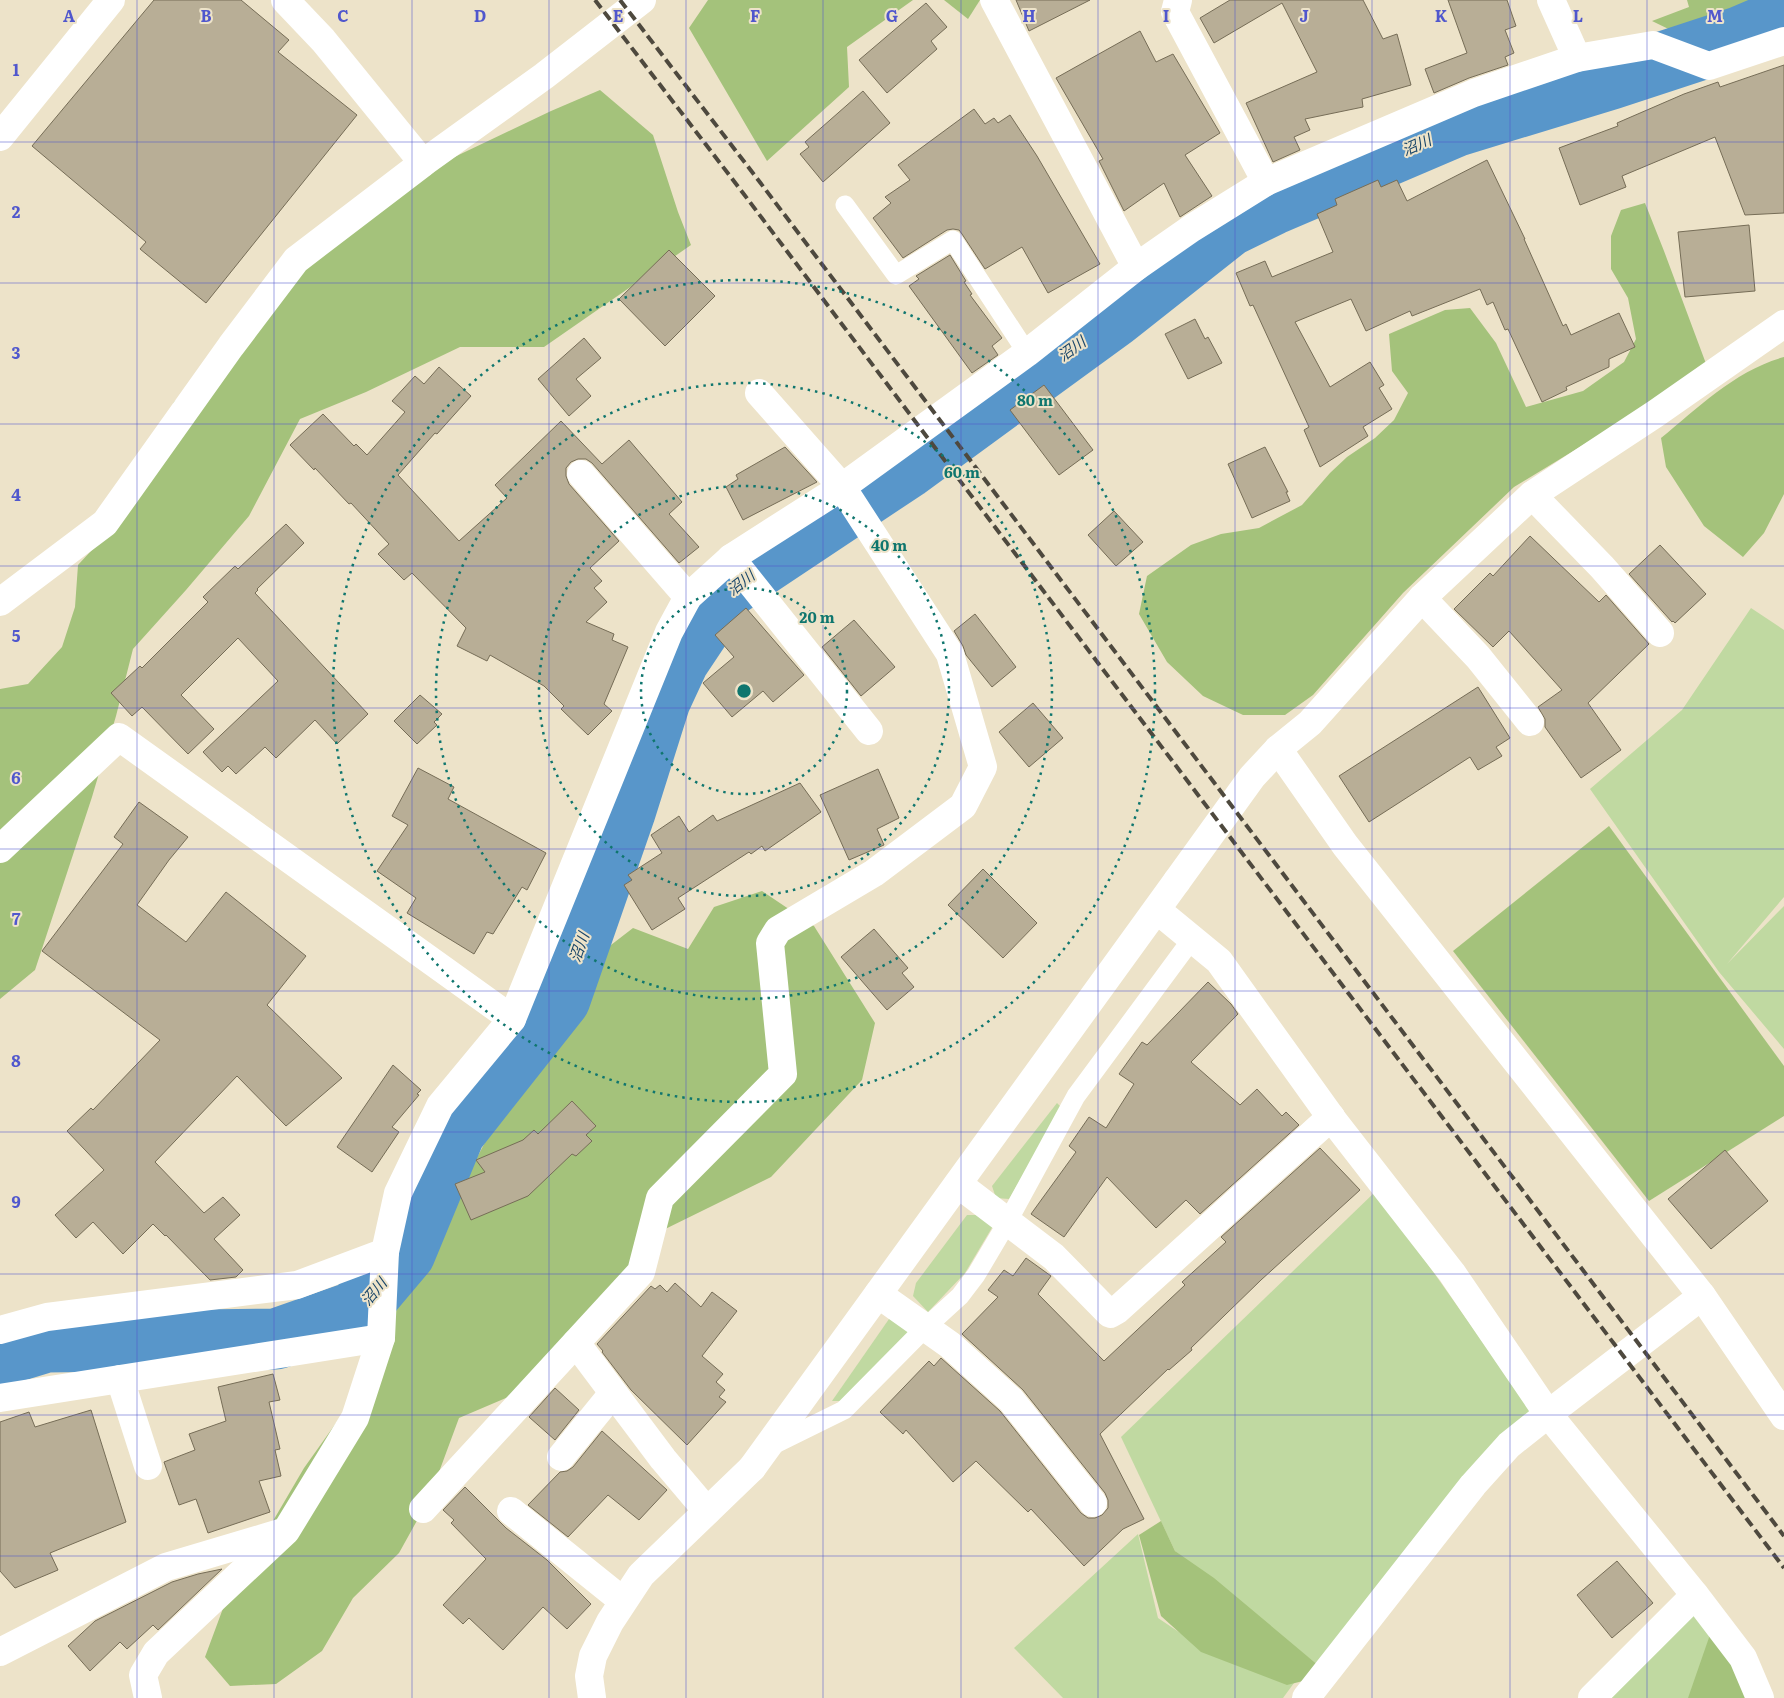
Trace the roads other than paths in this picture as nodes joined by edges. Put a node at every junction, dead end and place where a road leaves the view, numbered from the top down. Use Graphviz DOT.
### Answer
graph roads {
  1 [pos="111,0"];
  2 [pos="285,0"];
  3 [pos="642,0"];
  4 [pos="994,0"];
  5 [pos="1178,0"];
  6 [pos="1551,0"];
  7 [pos="1784,41"];
  8 [pos="1578,58"];
  9 [pos="0,137"];
  10 [pos="423,163"];
  11 [pos="1266,182"];
  12 [pos="844,205"];
  13 [pos="1136,267"];
  14 [pos="1784,324"];
  15 [pos="1027,353"];
  16 [pos="759,393"];
  17 [pos="581,474"];
  18 [pos="845,493"];
  19 [pos="1532,495"];
  20 [pos="731,558"];
  21 [pos="688,596"];
  22 [pos="1422,598"];
  23 [pos="0,602"];
  24 [pos="1660,633"];
  25 [pos="1530,722"];
  26 [pos="869,730"];
  27 [pos="1278,749"];
  28 [pos="0,850"];
  29 [pos="1157,910"];
  30 [pos="1192,938"];
  31 [pos="512,1019"];
  32 [pos="1331,1117"];
  33 [pos="958,1184"];
  34 [pos="1008,1221"];
  35 [pos="385,1252"];
  36 [pos="878,1294"];
  37 [pos="1692,1303"];
  38 [pos="926,1328"];
  39 [pos="0,1330"];
  40 [pos="381,1338"];
  41 [pos="576,1343"];
  42 [pos="120,1379"];
  43 [pos="613,1393"];
  44 [pos="0,1398"];
  45 [pos="1548,1414"];
  46 [pos="1784,1416"];
  47 [pos="561,1457"];
  48 [pos="759,1458"];
  49 [pos="148,1466"];
  50 [pos="1093,1503"];
  51 [pos="423,1509"];
  52 [pos="511,1511"];
  53 [pos="707,1512"];
  54 [pos="286,1531"];
  55 [pos="1695,1595"];
  56 [pos="623,1601"];
  57 [pos="0,1652"];
  58 [pos="148,1698"];
  59 [pos="592,1698"];
  60 [pos="1306,1698"];
  61 [pos="1592,1698"];
  62 [pos="1760,1698"];
  1 -- 9 [label="street"];
  2 -- 10 [label="street"];
  3 -- 10 [label="street"];
  4 -- 13 [label="street"];
  5 -- 11 [label="street"];
  6 -- 8 [label="street"];
  7 -- 8 [label="street"];
  8 -- 11 [label="street"];
  10 -- 23 [label="street"];
  11 -- 13 [label="street"];
  12 -- 15 [label="lane"];
  13 -- 15 [label="street"];
  14 -- 19 [label="street"];
  15 -- 18 [label="street"];
  16 -- 18 [label="street"];
  17 -- 21 [label="street"];
  18 -- 20 [label="street"];
  18 -- 41 [label="street"];
  19 -- 22 [label="street"];
  19 -- 24 [label="street"];
  20 -- 21 [label="street"];
  20 -- 26 [label="street"];
  21 -- 31 [label="street"];
  22 -- 25 [label="street"];
  22 -- 27 [label="street"];
  27 -- 29 [label="street"];
  27 -- 37 [label="street"];
  28 -- 31 [label="street"];
  29 -- 30 [label="street"];
  29 -- 33 [label="street"];
  30 -- 32 [label="street"];
  30 -- 34 [label="lane"];
  31 -- 35 [label="street"];
  32 -- 34 [label="street"];
  32 -- 45 [label="street"];
  33 -- 34 [label="street"];
  33 -- 36 [label="street"];
  34 -- 38 [label="lane"];
  35 -- 39 [label="street"];
  35 -- 40 [label="street"];
  36 -- 38 [label="street"];
  36 -- 48 [label="street"];
  37 -- 45 [label="street"];
  37 -- 46 [label="street"];
  38 -- 48 [label="lane"];
  38 -- 50 [label="street"];
  40 -- 42 [label="street"];
  40 -- 54 [label="street"];
  41 -- 43 [label="street"];
  41 -- 51 [label="street"];
  42 -- 44 [label="street"];
  42 -- 49 [label="street"];
  43 -- 47 [label="street"];
  43 -- 53 [label="street"];
  45 -- 55 [label="street"];
  45 -- 60 [label="street"];
  48 -- 53 [label="street"];
  52 -- 56 [label="street"];
  53 -- 56 [label="street"];
  54 -- 57 [label="street"];
  54 -- 58 [label="street"];
  55 -- 61 [label="street"];
  55 -- 62 [label="street"];
  56 -- 59 [label="street"];
}
